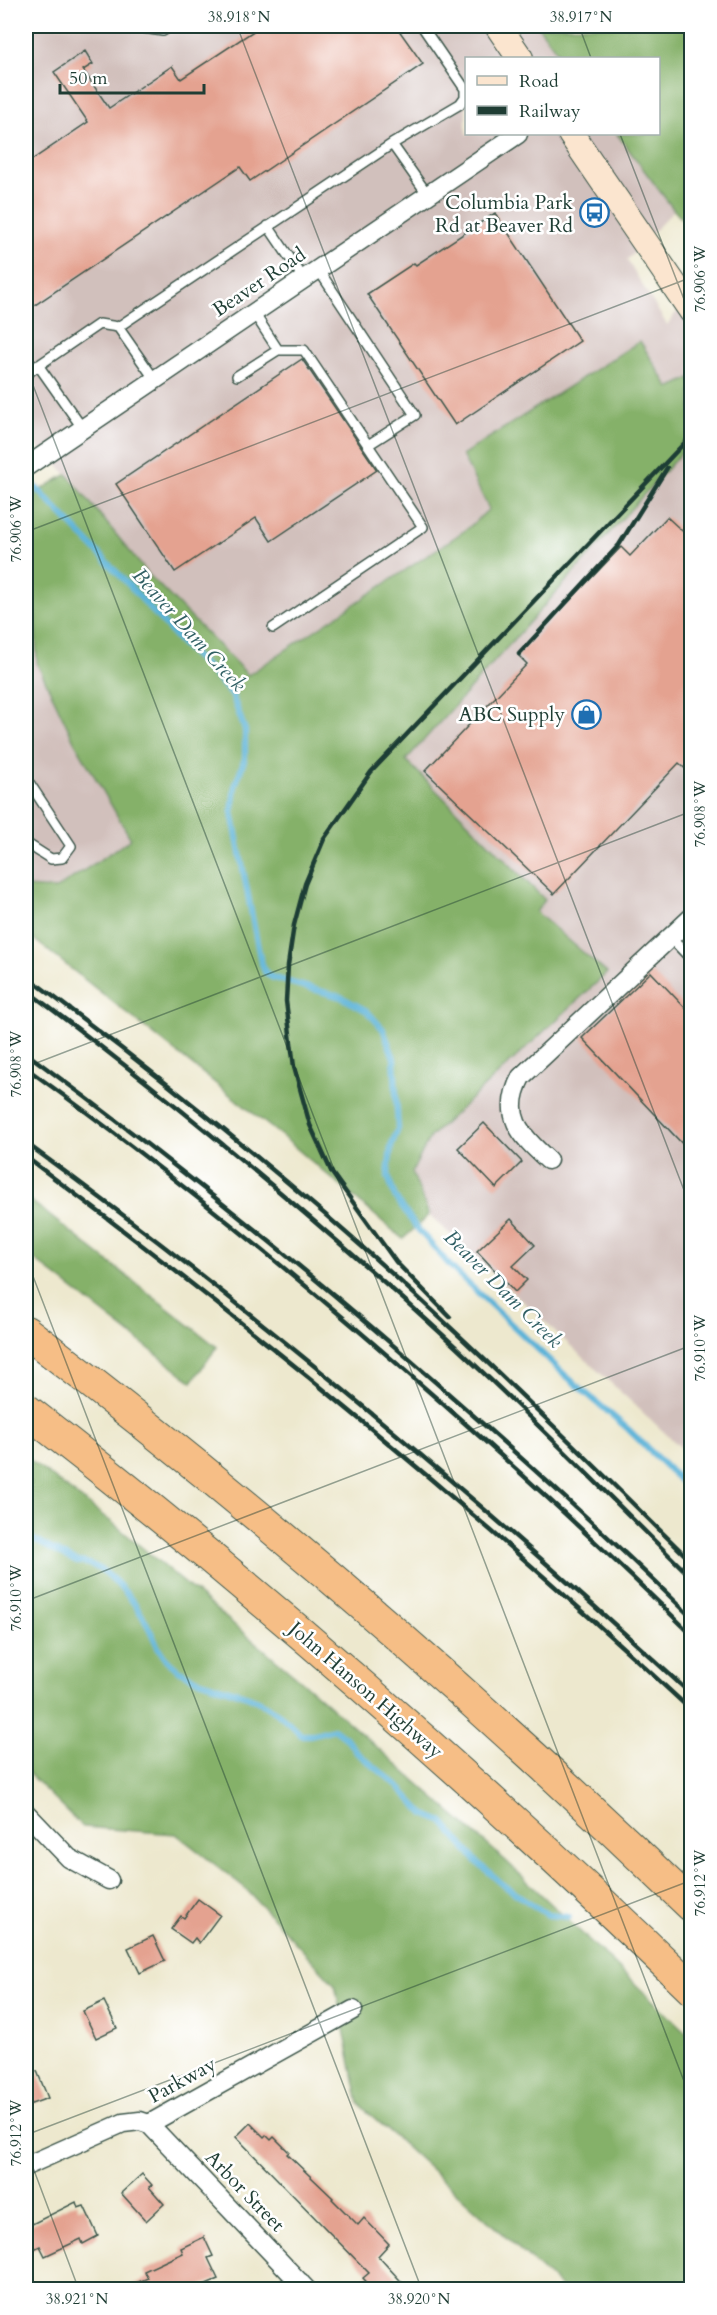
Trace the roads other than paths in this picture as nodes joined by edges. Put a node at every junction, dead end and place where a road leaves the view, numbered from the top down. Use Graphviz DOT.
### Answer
graph roads {
  1 [pos="130,26"];
  2 [pos="171,26"];
  3 [pos="422,26"];
  4 [pos="498,26"];
  5 [pos="519,57"];
  6 [pos="517,135"];
  7 [pos="572,135"];
  8 [pos="392,144"];
  9 [pos="428,195"];
  10 [pos="268,226"];
  11 [pos="311,274"];
  12 [pos="692,311"];
  13 [pos="254,313"];
  14 [pos="118,327"];
  15 [pos="278,350"];
  16 [pos="39,365"];
  17 [pos="26,374"];
  18 [pos="237,376"];
  19 [pos="155,380"];
  20 [pos="83,429"];
  21 [pos="368,445"];
  22 [pos="32,463"];
  23 [pos="273,628"];
  24 [pos="26,778"];
  25 [pos="26,843"];
  26 [pos="692,917"];
  27 [pos="670,937"];
  28 [pos="692,960"];
  29 [pos="548,1161"];
  30 [pos="26,1332"];
  31 [pos="26,1410"];
  32 [pos="537,1760"];
  33 [pos="26,1813"];
  34 [pos="109,1880"];
  35 [pos="692,1884"];
  36 [pos="692,1906"];
  37 [pos="692,1989"];
  38 [pos="353,2010"];
  39 [pos="149,2124"];
  40 [pos="26,2166"];
  41 [pos="297,2287"];
  1 -- 2 [label="lane"];
  3 -- 8 [label="lane"];
  4 -- 5 [label="street"];
  6 -- 9 [label="street, Beaver Road"];
  7 -- 12 [label="street"];
  8 -- 9 [label="lane"];
  8 -- 10 [label="lane"];
  9 -- 11 [label="street, Beaver Road"];
  10 -- 11 [label="lane"];
  10 -- 14 [label="lane"];
  11 -- 13 [label="street, Beaver Road"];
  11 -- 21 [label="lane"];
  13 -- 15 [label="lane"];
  13 -- 19 [label="street, Beaver Road"];
  14 -- 16 [label="lane"];
  14 -- 19 [label="lane"];
  15 -- 18 [label="lane"];
  15 -- 21 [label="lane"];
  16 -- 17 [label="lane"];
  16 -- 20 [label="lane"];
  19 -- 20 [label="street, Beaver Road"];
  20 -- 22 [label="street, Beaver Road"];
  21 -- 23 [label="lane"];
  24 -- 25 [label="lane"];
  26 -- 27 [label="street"];
  27 -- 28 [label="lane"];
  27 -- 29 [label="street"];
  30 -- 32 [label="highway"];
  31 -- 37 [label="highway, John Hanson Highway"];
  32 -- 35 [label="highway"];
  32 -- 36 [label="highway"];
  33 -- 34 [label="street"];
  38 -- 39 [label="street, Parkway"];
  39 -- 40 [label="street, Parkway"];
  39 -- 41 [label="street, Arbor Street"];
}
